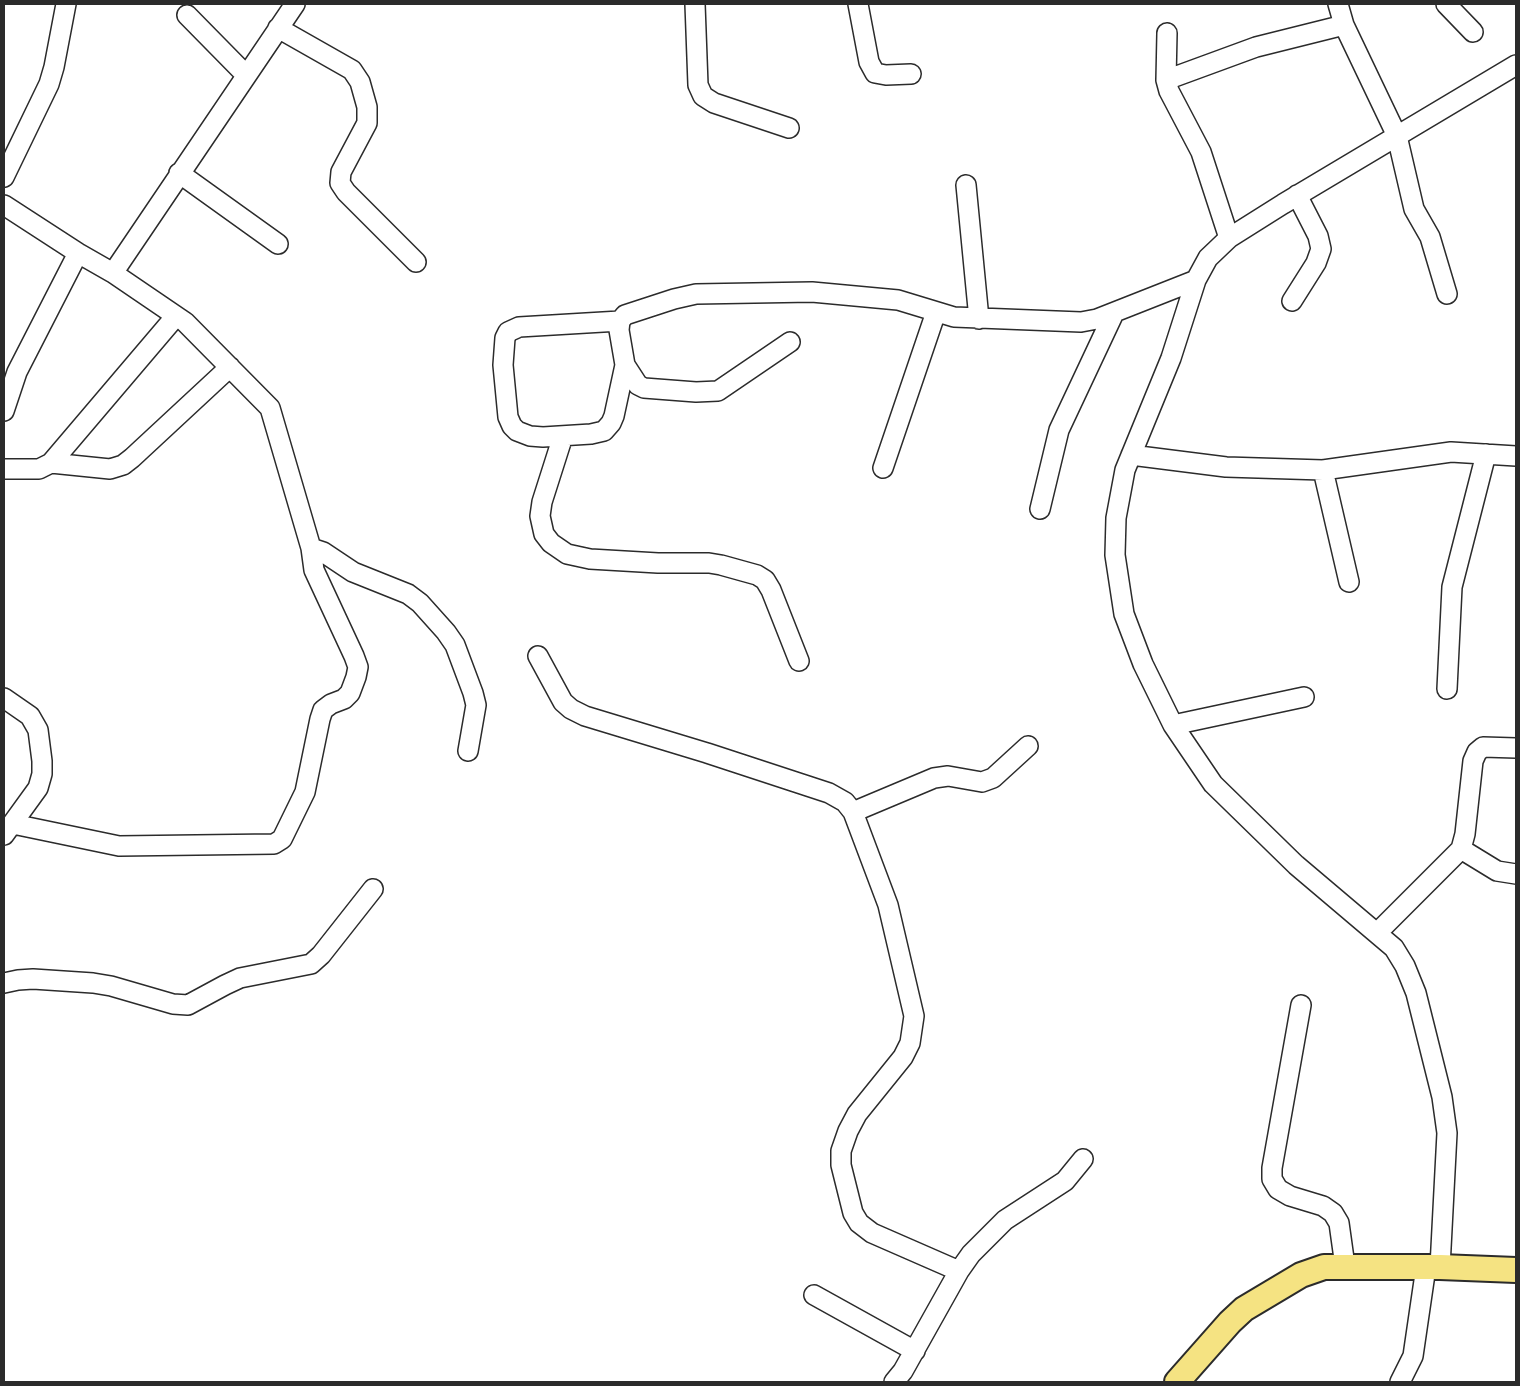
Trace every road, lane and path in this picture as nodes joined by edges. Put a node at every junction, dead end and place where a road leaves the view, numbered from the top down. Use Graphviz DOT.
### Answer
graph roads {
  1 [pos="66,4"];
  2 [pos="295,4"];
  3 [pos="695,4"];
  4 [pos="858,4"];
  5 [pos="1338,4"];
  6 [pos="1446,4"];
  7 [pos="188,15"];
  8 [pos="1344,25"];
  9 [pos="278,28"];
  10 [pos="1473,32"];
  11 [pos="1167,33"];
  12 [pos="1516,65"];
  13 [pos="911,74"];
  14 [pos="246,75"];
  15 [pos="1166,80"];
  16 [pos="789,128"];
  17 [pos="1397,136"];
  18 [pos="179,173"];
  19 [pos="4,177"];
  20 [pos="966,185"];
  21 [pos="1298,195"];
  22 [pos="4,205"];
  23 [pos="1229,238"];
  24 [pos="278,244"];
  25 [pos="78,253"];
  26 [pos="416,262"];
  27 [pos="113,273"];
  28 [pos="1196,280"];
  29 [pos="1447,294"];
  30 [pos="1292,301"];
  31 [pos="936,312"];
  32 [pos="1114,313"];
  33 [pos="176,316"];
  34 [pos="978,319"];
  35 [pos="620,321"];
  36 [pos="790,342"];
  37 [pos="625,365"];
  38 [pos="230,367"];
  39 [pos="4,411"];
  40 [pos="563,436"];
  41 [pos="1486,454"];
  42 [pos="1131,455"];
  43 [pos="1516,456"];
  44 [pos="51,463"];
  45 [pos="4,468"];
  46 [pos="883,468"];
  47 [pos="1323,470"];
  48 [pos="1040,510"];
  49 [pos="311,548"];
  50 [pos="1349,582"];
  51 [pos="538,656"];
  52 [pos="799,662"];
  53 [pos="1448,689"];
  54 [pos="1304,696"];
  55 [pos="4,698"];
  56 [pos="1173,725"];
  57 [pos="1028,746"];
  58 [pos="1516,748"];
  59 [pos="468,751"];
  60 [pos="853,812"];
  61 [pos="8,829"];
  62 [pos="1462,848"];
  63 [pos="1516,874"];
  64 [pos="373,889"];
  65 [pos="1378,932"];
  66 [pos="4,983"];
  67 [pos="1301,1005"];
  68 [pos="1083,1159"];
  69 [pos="1345,1266"];
  70 [pos="1433,1267"];
  71 [pos="1516,1270"];
  72 [pos="959,1271"];
  73 [pos="814,1295"];
  74 [pos="915,1352"];
  75 [pos="894,1382"];
  76 [pos="1177,1382"];
  77 [pos="1400,1382"];
  1 -- 19 [label="street"];
  2 -- 9 [label="street"];
  3 -- 16 [label="street"];
  4 -- 13 [label="street"];
  5 -- 8 [label="street"];
  6 -- 10 [label="street"];
  7 -- 14 [label="street"];
  8 -- 15 [label="street"];
  8 -- 17 [label="street"];
  9 -- 14 [label="street"];
  9 -- 26 [label="street"];
  11 -- 15 [label="street"];
  12 -- 17 [label="street"];
  14 -- 18 [label="street"];
  15 -- 23 [label="street"];
  17 -- 21 [label="street"];
  17 -- 29 [label="street"];
  18 -- 24 [label="street"];
  18 -- 27 [label="street"];
  20 -- 34 [label="street"];
  21 -- 23 [label="street"];
  21 -- 30 [label="street"];
  22 -- 25 [label="street"];
  23 -- 28 [label="street"];
  25 -- 27 [label="street"];
  25 -- 39 [label="street"];
  27 -- 33 [label="street"];
  28 -- 32 [label="street"];
  28 -- 42 [label="street"];
  31 -- 34 [label="street"];
  31 -- 35 [label="street"];
  31 -- 46 [label="street"];
  32 -- 34 [label="street"];
  32 -- 48 [label="street"];
  33 -- 38 [label="street"];
  33 -- 44 [label="street"];
  35 -- 37 [label="street"];
  35 -- 40 [label="street"];
  36 -- 37 [label="street"];
  37 -- 40 [label="street"];
  38 -- 44 [label="street"];
  38 -- 49 [label="street"];
  40 -- 52 [label="street"];
  41 -- 43 [label="street"];
  41 -- 47 [label="street"];
  41 -- 53 [label="street"];
  42 -- 47 [label="street"];
  42 -- 56 [label="street"];
  44 -- 45 [label="street"];
  47 -- 50 [label="street"];
  49 -- 59 [label="street"];
  49 -- 61 [label="street"];
  51 -- 60 [label="street"];
  54 -- 56 [label="street"];
  55 -- 61 [label="street"];
  56 -- 65 [label="street"];
  57 -- 60 [label="street"];
  58 -- 62 [label="street"];
  60 -- 72 [label="street"];
  62 -- 63 [label="street"];
  62 -- 65 [label="street"];
  64 -- 66 [label="street"];
  65 -- 70 [label="street"];
  67 -- 69 [label="street"];
  68 -- 72 [label="street"];
  69 -- 70 [label="main road"];
  69 -- 76 [label="main road"];
  70 -- 71 [label="main road"];
  70 -- 77 [label="street"];
  72 -- 74 [label="street"];
  73 -- 74 [label="street"];
  74 -- 75 [label="street"];
}
